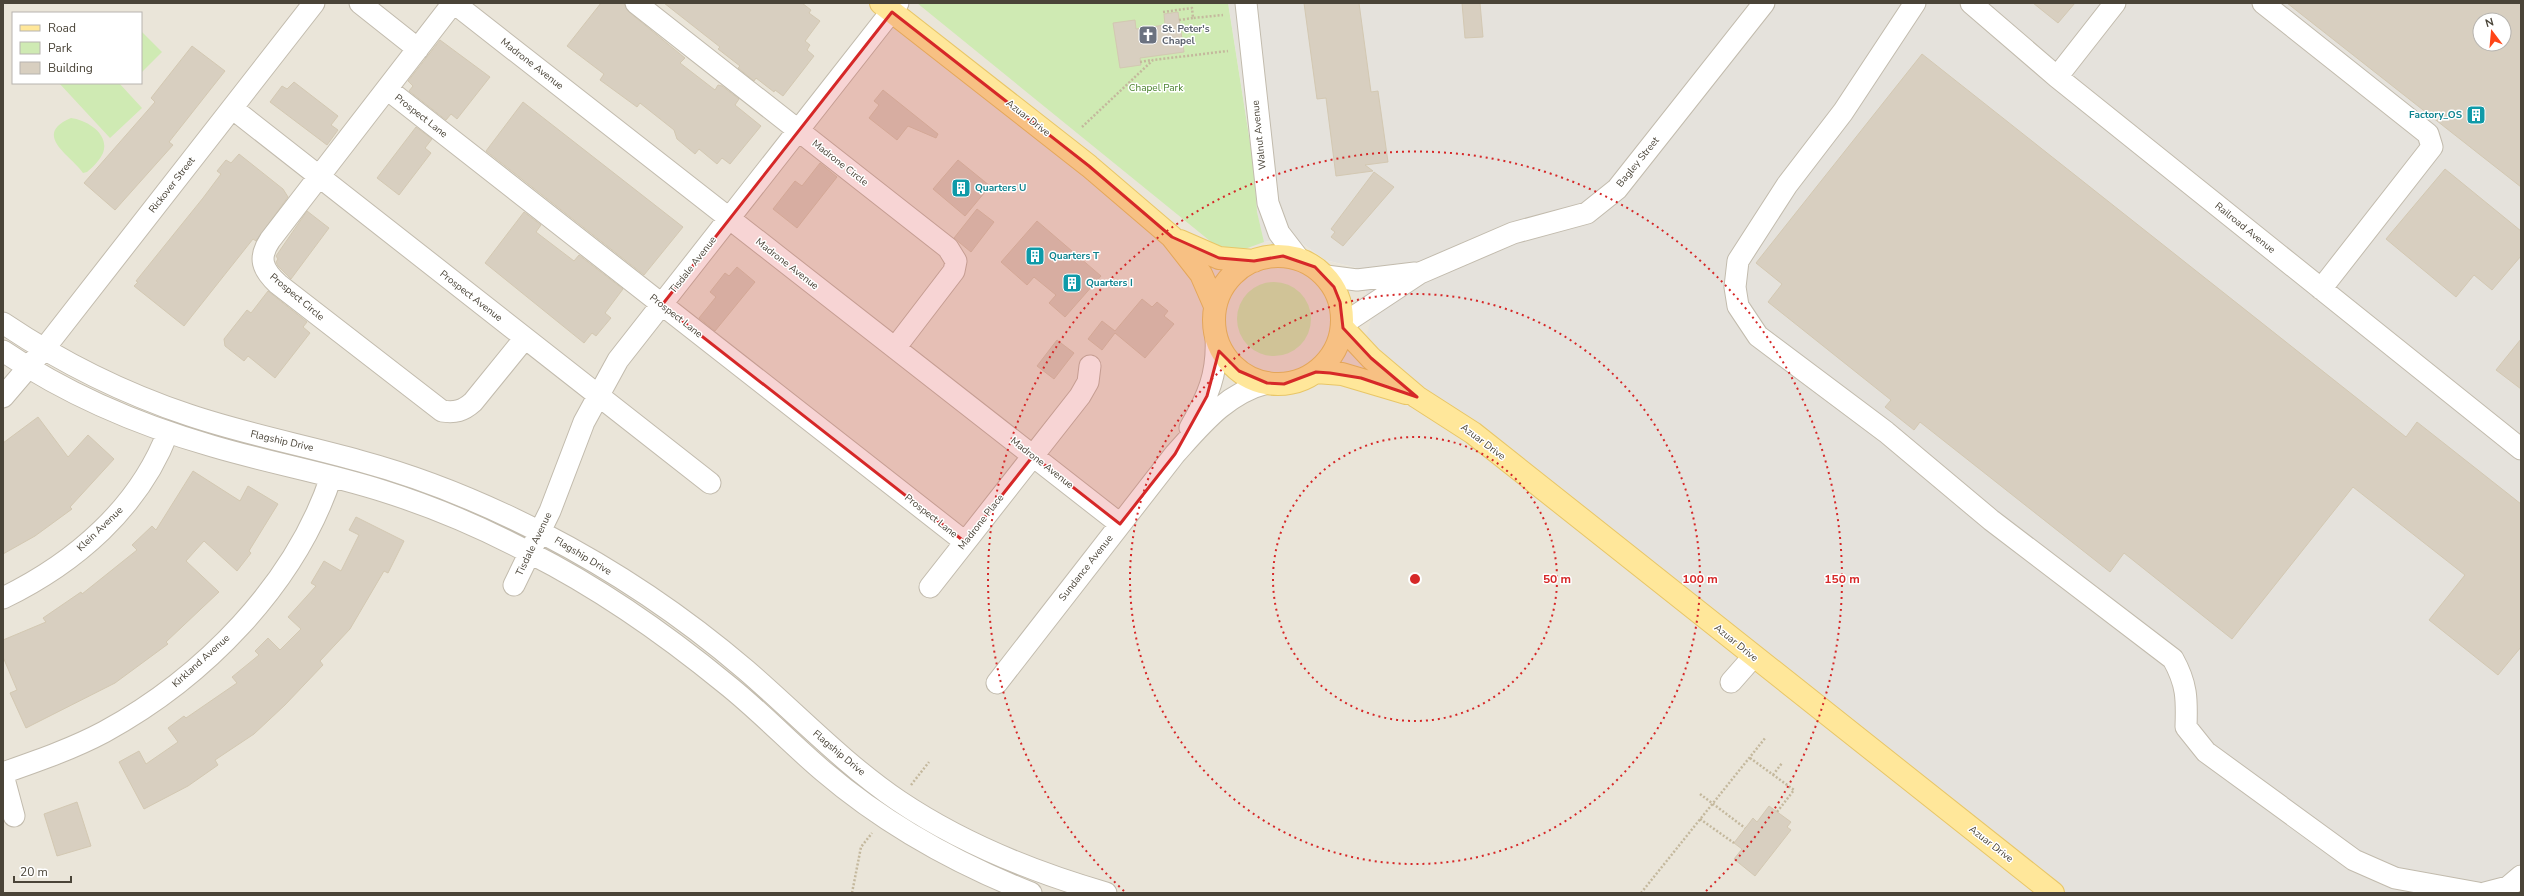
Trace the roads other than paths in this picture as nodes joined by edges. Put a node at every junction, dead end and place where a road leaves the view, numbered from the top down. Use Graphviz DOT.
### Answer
graph roads {
  1 [pos="314,3"];
  2 [pos="360,3"];
  3 [pos="454,3"];
  4 [pos="636,3"];
  5 [pos="1246,3"];
  6 [pos="1764,3"];
  7 [pos="1915,3"];
  8 [pos="1971,3"];
  9 [pos="2115,3"];
  10 [pos="2263,3"];
  11 [pos="890,6"];
  12 [pos="418,49"];
  13 [pos="2057,77"];
  14 [pos="386,89"];
  15 [pos="232,108"];
  16 [pos="798,130"];
  17 [pos="319,176"];
  18 [pos="729,218"];
  19 [pos="1172,237"];
  20 [pos="1299,259"];
  21 [pos="1254,261"];
  22 [pos="1420,273"];
  23 [pos="1326,276"];
  24 [pos="2321,289"];
  25 [pos="662,305"];
  26 [pos="1215,306"];
  27 [pos="3,323"];
  28 [pos="1343,326"];
  29 [pos="1216,337"];
  30 [pos="524,338"];
  31 [pos="895,348"];
  32 [pos="44,349"];
  33 [pos="3,351"];
  34 [pos="1090,366"];
  35 [pos="29,367"];
  36 [pos="1316,372"];
  37 [pos="1267,383"];
  38 [pos="598,395"];
  39 [pos="3,396"];
  40 [pos="1417,397"];
  41 [pos="168,432"];
  42 [pos="2521,450"];
  43 [pos="1175,454"];
  44 [pos="1033,456"];
  45 [pos="331,477"];
  46 [pos="710,483"];
  47 [pos="1120,524"];
  48 [pos="541,532"];
  49 [pos="965,542"];
  50 [pos="531,553"];
  51 [pos="514,585"];
  52 [pos="930,587"];
  53 [pos="3,598"];
  54 [pos="1753,657"];
  55 [pos="997,682"];
  56 [pos="1731,682"];
  57 [pos="3,774"];
  58 [pos="14,816"];
  59 [pos="2521,876"];
  60 [pos="1031,893"];
  61 [pos="1106,893"];
  62 [pos="2053,893"];
  63 [pos="2478,893"];
  64 [pos="2485,893"];
  1 -- 15 [label="street, Rickover Street"];
  2 -- 12 [label="street"];
  3 -- 12 [label="street, Prospect Circle"];
  3 -- 18 [label="street, Madrone Avenue"];
  4 -- 16 [label="street, Madrone Circle"];
  5 -- 20 [label="street, Walnut Avenue"];
  6 -- 22 [label="street, Bagley Street"];
  7 -- 63 [label="street"];
  8 -- 13 [label="street, Railroad Avenue"];
  9 -- 13 [label="street"];
  10 -- 24 [label="street"];
  11 -- 16 [label="street, Tisdale Avenue"];
  11 -- 19 [label="main road, Azuar Drive"];
  12 -- 14 [label="street, Prospect Circle"];
  13 -- 24 [label="street, Railroad Avenue"];
  14 -- 17 [label="street, Prospect Circle"];
  14 -- 25 [label="street, Prospect Lane"];
  15 -- 17 [label="street, Prospect Avenue"];
  15 -- 32 [label="street, Rickover Street"];
  16 -- 18 [label="street, Tisdale Avenue"];
  16 -- 31 [label="street, Madrone Circle"];
  17 -- 30 [label="street, Prospect Avenue"];
  17 -- 30 [label="street, Prospect Circle"];
  18 -- 25 [label="street, Tisdale Avenue"];
  18 -- 31 [label="street, Madrone Avenue"];
  19 -- 21 [label="main road, Azuar Drive"];
  19 -- 26 [label="main road, Azuar Drive"];
  20 -- 21 [label="main road"];
  20 -- 23 [label="main road"];
  21 -- 26 [label="main road"];
  22 -- 23 [label="street, Bagley Street"];
  22 -- 28 [label="street, Bagley Street"];
  23 -- 28 [label="main road"];
  24 -- 42 [label="street, Railroad Avenue"];
  25 -- 38 [label="street, Tisdale Avenue"];
  25 -- 49 [label="street, Prospect Lane"];
  26 -- 29 [label="main road"];
  27 -- 32 [label="street, Flagship Drive"];
  28 -- 36 [label="main road"];
  28 -- 40 [label="main road, Azuar Drive"];
  29 -- 37 [label="main road"];
  29 -- 43 [label="street, Sundance Avenue"];
  30 -- 38 [label="street, Prospect Avenue"];
  31 -- 44 [label="street, Madrone Avenue"];
  32 -- 35 [label="street, Rickover Street"];
  32 -- 48 [label="street, Flagship Drive"];
  33 -- 35 [label="street"];
  34 -- 44 [label="street, Madrone Place"];
  35 -- 39 [label="street, Rickover Street"];
  35 -- 41 [label="street"];
  36 -- 37 [label="main road"];
  36 -- 40 [label="main road, Azuar Drive"];
  37 -- 43 [label="street, Sundance Avenue"];
  38 -- 46 [label="street, Prospect Avenue"];
  38 -- 48 [label="street, Tisdale Avenue"];
  40 -- 54 [label="main road, Azuar Drive"];
  41 -- 45 [label="street"];
  41 -- 53 [label="street, Klein Avenue"];
  43 -- 47 [label="street, Sundance Avenue"];
  44 -- 47 [label="street, Madrone Avenue"];
  44 -- 49 [label="street, Madrone Place"];
  45 -- 50 [label="street"];
  45 -- 57 [label="street, Kirkland Avenue"];
  47 -- 55 [label="street, Sundance Avenue"];
  48 -- 50 [label="street, Tisdale Avenue"];
  48 -- 61 [label="street, Flagship Drive"];
  49 -- 52 [label="street, Madrone Place"];
  50 -- 51 [label="street, Tisdale Avenue"];
  50 -- 60 [label="street"];
  54 -- 56 [label="street"];
  54 -- 62 [label="main road, Azuar Drive"];
  57 -- 58 [label="street"];
  59 -- 64 [label="street"];
}
